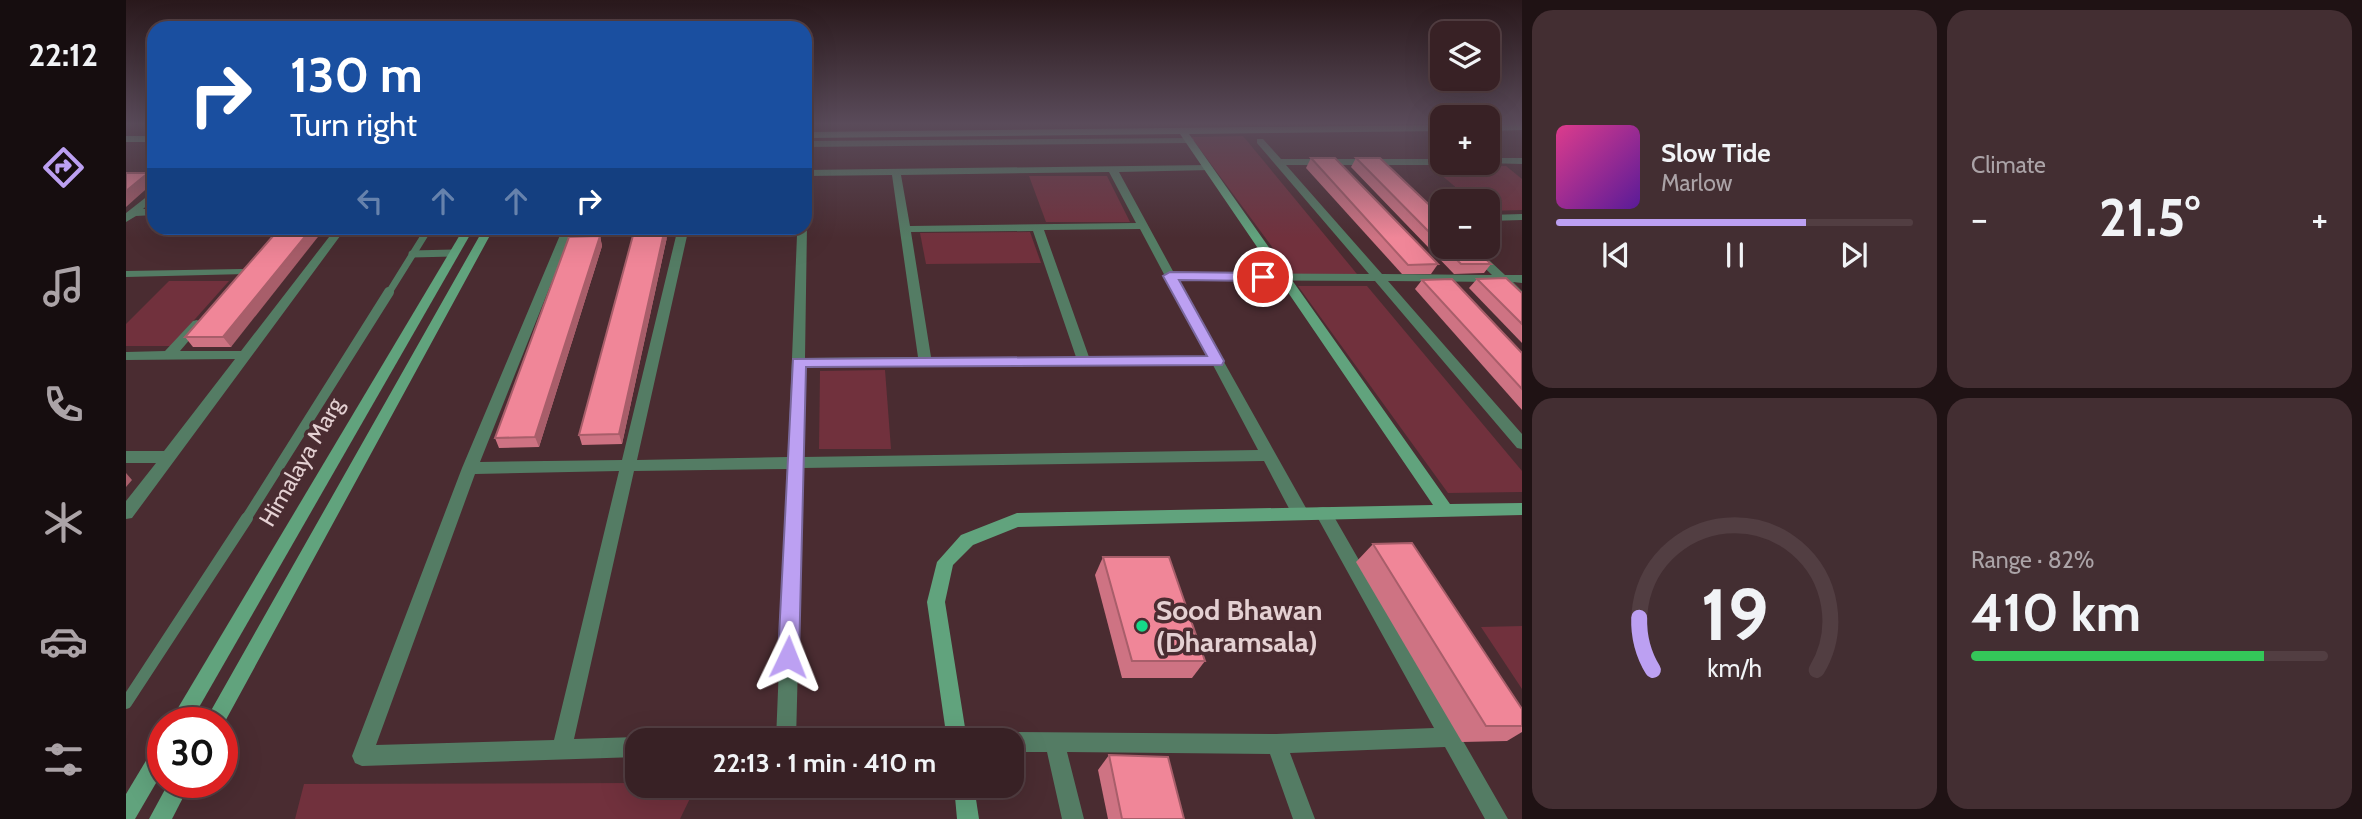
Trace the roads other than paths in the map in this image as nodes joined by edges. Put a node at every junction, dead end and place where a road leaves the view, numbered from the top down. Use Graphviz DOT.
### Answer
graph roads {
  1 [pos="1204,162"];
  2 [pos="1278,162"];
  3 [pos="1382,162"];
  4 [pos="1208,168"];
  5 [pos="1112,169"];
  6 [pos="1392,171"];
  7 [pos="896,172"];
  8 [pos="812,173"];
  9 [pos="126,175"];
  10 [pos="147,175"];
  11 [pos="147,200"];
  12 [pos="147,213"];
  13 [pos="129,216"];
  14 [pos="1522,217"];
  15 [pos="1500,218"];
  16 [pos="1143,226"];
  17 [pos="1037,228"];
  18 [pos="904,229"];
  19 [pos="336,235"];
  20 [pos="424,235"];
  21 [pos="465,235"];
  22 [pos="485,235"];
  23 [pos="565,235"];
  24 [pos="682,235"];
  25 [pos="803,235"];
  26 [pos="453,253"];
  27 [pos="412,254"];
  28 [pos="1481,259"];
  29 [pos="126,274"];
  30 [pos="1170,276"];
  31 [pos="1286,278"];
  32 [pos="1502,279"];
  33 [pos="1522,279"];
  34 [pos="1380,280"];
  35 [pos="233,283"];
  36 [pos="1522,298"];
  37 [pos="206,314"];
  38 [pos="169,355"];
  39 [pos="246,355"];
  40 [pos="126,356"];
  41 [pos="1217,361"];
  42 [pos="798,362"];
  43 [pos="925,362"];
  44 [pos="1084,362"];
  45 [pos="1522,444"];
  46 [pos="1268,455"];
  47 [pos="126,457"];
  48 [pos="169,457"];
  49 [pos="795,463"];
  50 [pos="627,466"];
  51 [pos="470,468"];
  52 [pos="1445,509"];
  53 [pos="1522,509"];
  54 [pos="126,513"];
  55 [pos="1300,513"];
  56 [pos="1323,513"];
  57 [pos="126,703"];
  58 [pos="189,707"];
  59 [pos="223,707"];
  60 [pos="786,728"];
  61 [pos="955,728"];
  62 [pos="1450,737"];
  63 [pos="1024,742"];
  64 [pos="1055,742"];
  65 [pos="1276,744"];
  66 [pos="625,747"];
  67 [pos="562,749"];
  68 [pos="147,778"];
  69 [pos="172,798"];
  70 [pos="965,798"];
  71 [pos="126,814"];
  72 [pos="160,819"];
  73 [pos="968,819"];
  74 [pos="1073,819"];
  75 [pos="1304,819"];
  76 [pos="1497,819"];
  1 -- 4 [label="main road"];
  2 -- 34 [label="street"];
  3 -- 6 [label="street"];
  4 -- 5 [label="street"];
  4 -- 31 [label="main road"];
  5 -- 7 [label="street"];
  5 -- 16 [label="street"];
  7 -- 8 [label="street"];
  7 -- 18 [label="street"];
  9 -- 10 [label="street"];
  11 -- 13 [label="street"];
  12 -- 13 [label="street"];
  14 -- 15 [label="street"];
  16 -- 17 [label="street"];
  16 -- 30 [label="street"];
  17 -- 18 [label="street"];
  17 -- 44 [label="street"];
  18 -- 43 [label="street"];
  19 -- 39 [label="street"];
  20 -- 27 [label="lane"];
  21 -- 26 [label="main road, Himalaya Marg"];
  22 -- 59 [label="main road"];
  23 -- 51 [label="street"];
  24 -- 50 [label="street"];
  25 -- 42 [label="street"];
  26 -- 27 [label="lane"];
  26 -- 58 [label="main road, Himalaya Marg"];
  27 -- 57 [label="lane"];
  28 -- 32 [label="street"];
  29 -- 35 [label="street"];
  30 -- 31 [label="street"];
  30 -- 41 [label="street"];
  31 -- 34 [label="street"];
  31 -- 52 [label="main road"];
  32 -- 33 [label="street"];
  32 -- 34 [label="street"];
  32 -- 36 [label="street"];
  34 -- 45 [label="street"];
  37 -- 38 [label="street"];
  38 -- 39 [label="street"];
  38 -- 40 [label="street"];
  39 -- 48 [label="street"];
  41 -- 44 [label="street"];
  41 -- 46 [label="street"];
  42 -- 43 [label="street"];
  42 -- 49 [label="street"];
  43 -- 44 [label="street"];
  46 -- 49 [label="street"];
  46 -- 55 [label="street"];
  47 -- 48 [label="street"];
  48 -- 54 [label="street"];
  49 -- 50 [label="street"];
  49 -- 60 [label="street"];
  50 -- 51 [label="street"];
  50 -- 67 [label="street"];
  51 -- 67 [label="street"];
  52 -- 53 [label="main road"];
  52 -- 56 [label="main road"];
  55 -- 56 [label="main road"];
  55 -- 61 [label="main road"];
  56 -- 62 [label="street"];
  62 -- 65 [label="street"];
  62 -- 76 [label="street"];
  63 -- 64 [label="street"];
  64 -- 65 [label="street"];
  64 -- 74 [label="street"];
  65 -- 75 [label="street"];
  66 -- 67 [label="street"];
  68 -- 71 [label="main road"];
  69 -- 72 [label="main road"];
  70 -- 73 [label="main road"];
}
